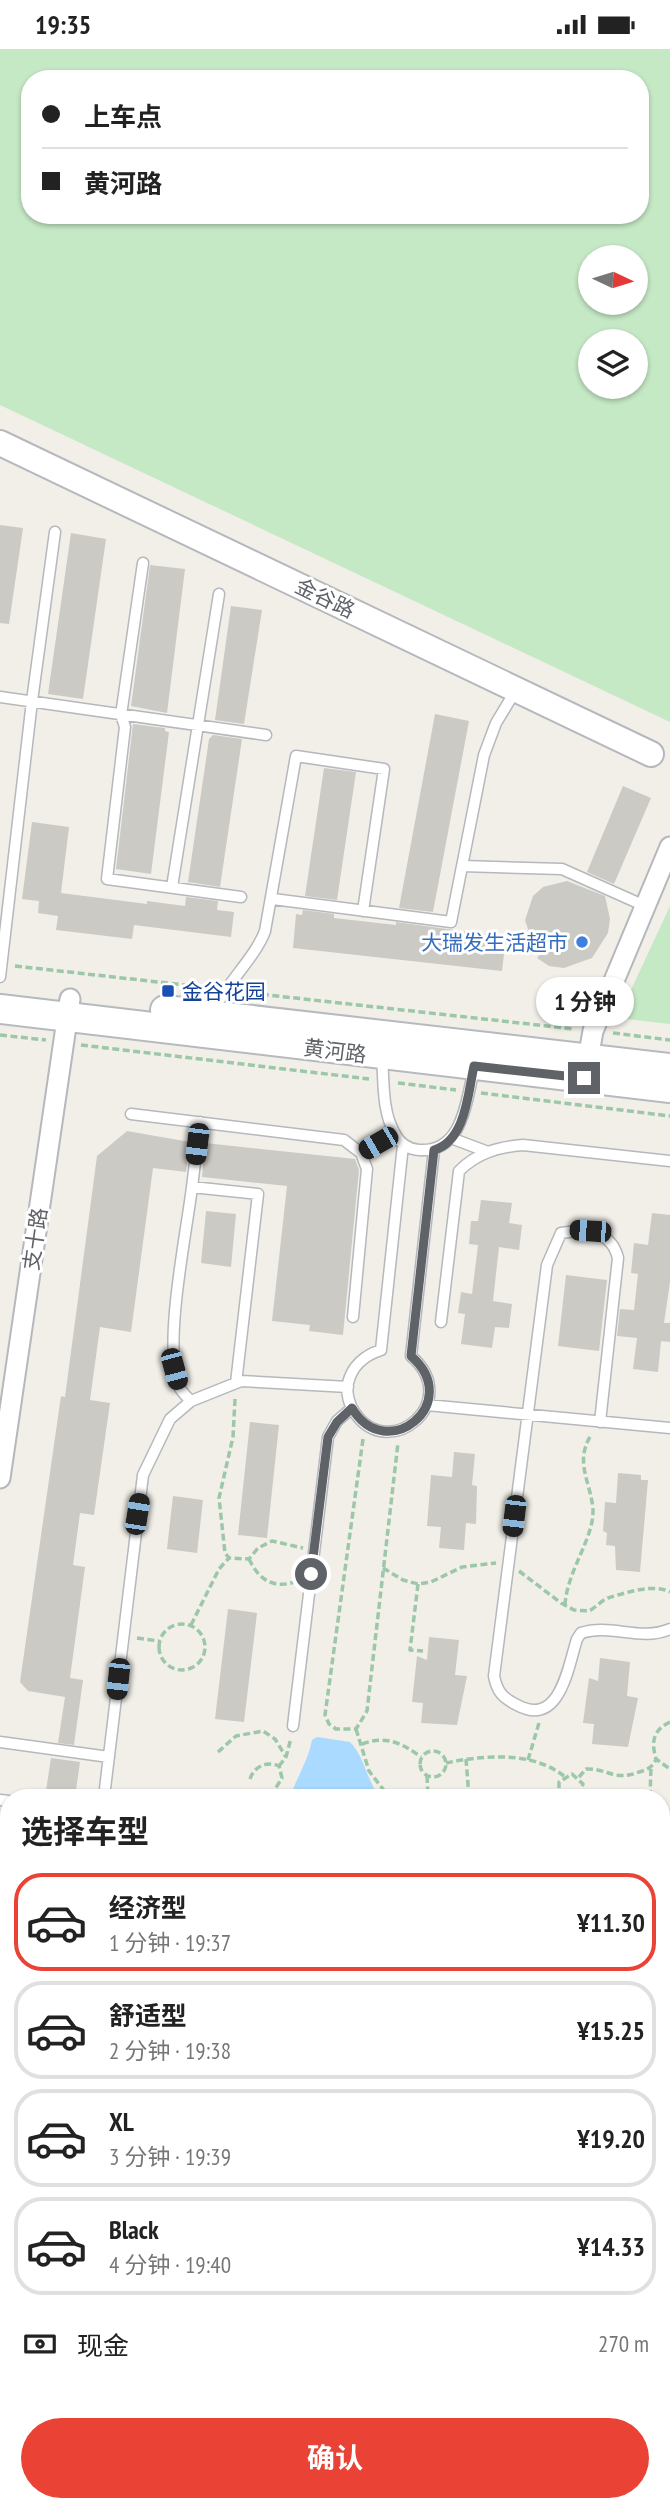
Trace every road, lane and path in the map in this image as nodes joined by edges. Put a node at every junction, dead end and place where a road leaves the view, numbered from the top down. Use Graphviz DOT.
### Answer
graph roads {
  1 [pos="0,443"];
  2 [pos="55,532"];
  3 [pos="143,563"];
  4 [pos="219,594"];
  5 [pos="516,690"];
  6 [pos="0,697"];
  7 [pos="32,701"];
  8 [pos="121,715"];
  9 [pos="198,726"];
  10 [pos="266,735"];
  11 [pos="651,754"];
  12 [pos="670,847"];
  13 [pos="462,866"];
  14 [pos="0,870"];
  15 [pos="12,871"];
  16 [pos="172,887"];
  17 [pos="241,897"];
  18 [pos="273,899"];
  19 [pos="645,906"];
  20 [pos="363,911"];
  21 [pos="0,977"];
  22 [pos="1,978"];
  23 [pos="224,990"];
  24 [pos="0,1009"];
  25 [pos="211,1016"];
  26 [pos="67,1020"];
  27 [pos="593,1031"];
  28 [pos="0,1035"];
  29 [pos="670,1040"];
  30 [pos="588,1059"];
  31 [pos="670,1068"];
  32 [pos="383,1069"];
  33 [pos="472,1079"];
  34 [pos="670,1089"];
  35 [pos="131,1114"];
  36 [pos="670,1116"];
  37 [pos="200,1122"];
  38 [pos="394,1134"];
  39 [pos="452,1138"];
  40 [pos="403,1145"];
  41 [pos="434,1150"];
  42 [pos="488,1152"];
  43 [pos="361,1153"];
  44 [pos="670,1161"];
  45 [pos="192,1187"];
  46 [pos="352,1317"];
  47 [pos="441,1322"];
  48 [pos="236,1383"];
  49 [pos="348,1387"];
  50 [pos="191,1401"];
  51 [pos="427,1405"];
  52 [pos="352,1408"];
  53 [pos="528,1415"];
  54 [pos="600,1422"];
  55 [pos="365,1423"];
  56 [pos="670,1428"];
  57 [pos="399,1430"];
  58 [pos="0,1478"];
  59 [pos="314,1555"];
  60 [pos="229,1557"];
  61 [pos="249,1559"];
  62 [pos="508,1566"];
  63 [pos="383,1568"];
  64 [pos="311,1574"];
  65 [pos="418,1584"];
  66 [pos="670,1592"];
  67 [pos="565,1605"];
  68 [pos="191,1625"];
  69 [pos="670,1629"];
  70 [pos="122,1637"];
  71 [pos="159,1641"];
  72 [pos="423,1651"];
  73 [pos="543,1707"];
  74 [pos="670,1722"];
  75 [pos="293,1726"];
  76 [pos="356,1729"];
  77 [pos="0,1742"];
  78 [pos="362,1744"];
  79 [pos="218,1752"];
  80 [pos="109,1757"];
  81 [pos="286,1757"];
  82 [pos="421,1757"];
  83 [pos="466,1759"];
  84 [pos="656,1759"];
  85 [pos="527,1760"];
  86 [pos="446,1763"];
  87 [pos="279,1766"];
  88 [pos="651,1767"];
  89 [pos="670,1769"];
  90 [pos="427,1776"];
  91 [pos="564,1776"];
  92 [pos="579,1777"];
  93 [pos="250,1779"];
  94 [pos="105,1789"];
  95 [pos="275,1789"];
  96 [pos="383,1789"];
  97 [pos="428,1789"];
  98 [pos="468,1789"];
  99 [pos="560,1789"];
  100 [pos="583,1789"];
  101 [pos="650,1789"];
  1 -- 5 [label="street, 金谷路"];
  2 -- 7 [label="lane"];
  3 -- 8 [label="lane"];
  4 -- 9 [label="lane"];
  5 -- 11 [label="street, 金谷路"];
  5 -- 13 [label="lane"];
  6 -- 7 [label="lane"];
  7 -- 8 [label="lane"];
  7 -- 15 [label="lane"];
  8 -- 9 [label="lane"];
  8 -- 16 [label="lane"];
  9 -- 10 [label="lane"];
  9 -- 16 [label="lane"];
  12 -- 19 [label="street"];
  13 -- 19 [label="lane"];
  13 -- 20 [label="lane"];
  14 -- 15 [label="lane"];
  15 -- 22 [label="lane"];
  16 -- 17 [label="lane"];
  18 -- 20 [label="lane"];
  18 -- 20 [label="lane"];
  18 -- 23 [label="lane"];
  19 -- 27 [label="street"];
  21 -- 22 [label="lane"];
  22 -- 23 [label="path"];
  22 -- 26 [label="main road, 黄河路"];
  23 -- 25 [label="lane"];
  23 -- 27 [label="path"];
  24 -- 26 [label="main road, 黄河路"];
  25 -- 26 [label="main road, 黄河路"];
  25 -- 30 [label="main road, 黄河路"];
  26 -- 28 [label="path"];
  26 -- 32 [label="main road, 黄河路"];
  26 -- 32 [label="path"];
  26 -- 58 [label="street, 支十路"];
  27 -- 29 [label="path"];
  27 -- 30 [label="street"];
  30 -- 31 [label="main road, 黄河路"];
  32 -- 33 [label="main road, 黄河路"];
  32 -- 33 [label="path"];
  32 -- 38 [label="lane"];
  33 -- 34 [label="main road, 黄河路"];
  33 -- 36 [label="path"];
  33 -- 39 [label="lane"];
  35 -- 37 [label="lane"];
  37 -- 43 [label="lane"];
  37 -- 45 [label="lane"];
  38 -- 40 [label="lane"];
  38 -- 43 [label="lane"];
  39 -- 41 [label="lane"];
  39 -- 42 [label="lane"];
  40 -- 41 [label="lane"];
  40 -- 49 [label="lane"];
  41 -- 51 [label="lane"];
  42 -- 44 [label="lane"];
  42 -- 47 [label="lane"];
  43 -- 46 [label="lane"];
  45 -- 48 [label="lane"];
  45 -- 50 [label="lane"];
  48 -- 49 [label="lane"];
  48 -- 50 [label="lane"];
  48 -- 60 [label="path"];
  49 -- 52 [label="lane"];
  50 -- 70 [label="lane"];
  51 -- 53 [label="lane"];
  51 -- 57 [label="lane"];
  52 -- 55 [label="lane"];
  52 -- 59 [label="lane"];
  53 -- 54 [label="lane"];
  53 -- 54 [label="lane"];
  53 -- 62 [label="lane"];
  54 -- 56 [label="lane"];
  54 -- 67 [label="path"];
  55 -- 57 [label="lane"];
  55 -- 76 [label="path"];
  57 -- 63 [label="path"];
  59 -- 61 [label="path"];
  59 -- 64 [label="lane"];
  60 -- 61 [label="path"];
  60 -- 68 [label="path"];
  61 -- 64 [label="path"];
  62 -- 65 [label="path"];
  62 -- 67 [label="path"];
  62 -- 73 [label="lane"];
  63 -- 65 [label="path"];
  63 -- 76 [label="path"];
  64 -- 75 [label="lane"];
  65 -- 72 [label="path"];
  66 -- 67 [label="path"];
  68 -- 71 [label="path"];
  68 -- 71 [label="path"];
  69 -- 73 [label="lane"];
  70 -- 71 [label="path"];
  70 -- 80 [label="lane"];
  73 -- 85 [label="path"];
  74 -- 84 [label="path"];
  75 -- 81 [label="path"];
  76 -- 78 [label="path"];
  77 -- 80 [label="lane"];
  78 -- 82 [label="path"];
  78 -- 96 [label="path"];
  79 -- 81 [label="path"];
  80 -- 94 [label="lane"];
  81 -- 87 [label="path"];
  82 -- 86 [label="path"];
  82 -- 90 [label="path"];
  83 -- 85 [label="path"];
  83 -- 86 [label="path"];
  83 -- 98 [label="path"];
  84 -- 88 [label="path"];
  84 -- 89 [label="path"];
  85 -- 91 [label="path"];
  86 -- 90 [label="path"];
  87 -- 93 [label="path"];
  87 -- 95 [label="path"];
  88 -- 92 [label="path"];
  88 -- 101 [label="path"];
  90 -- 97 [label="path"];
  91 -- 92 [label="path"];
  91 -- 99 [label="path"];
  92 -- 100 [label="path"];
}
